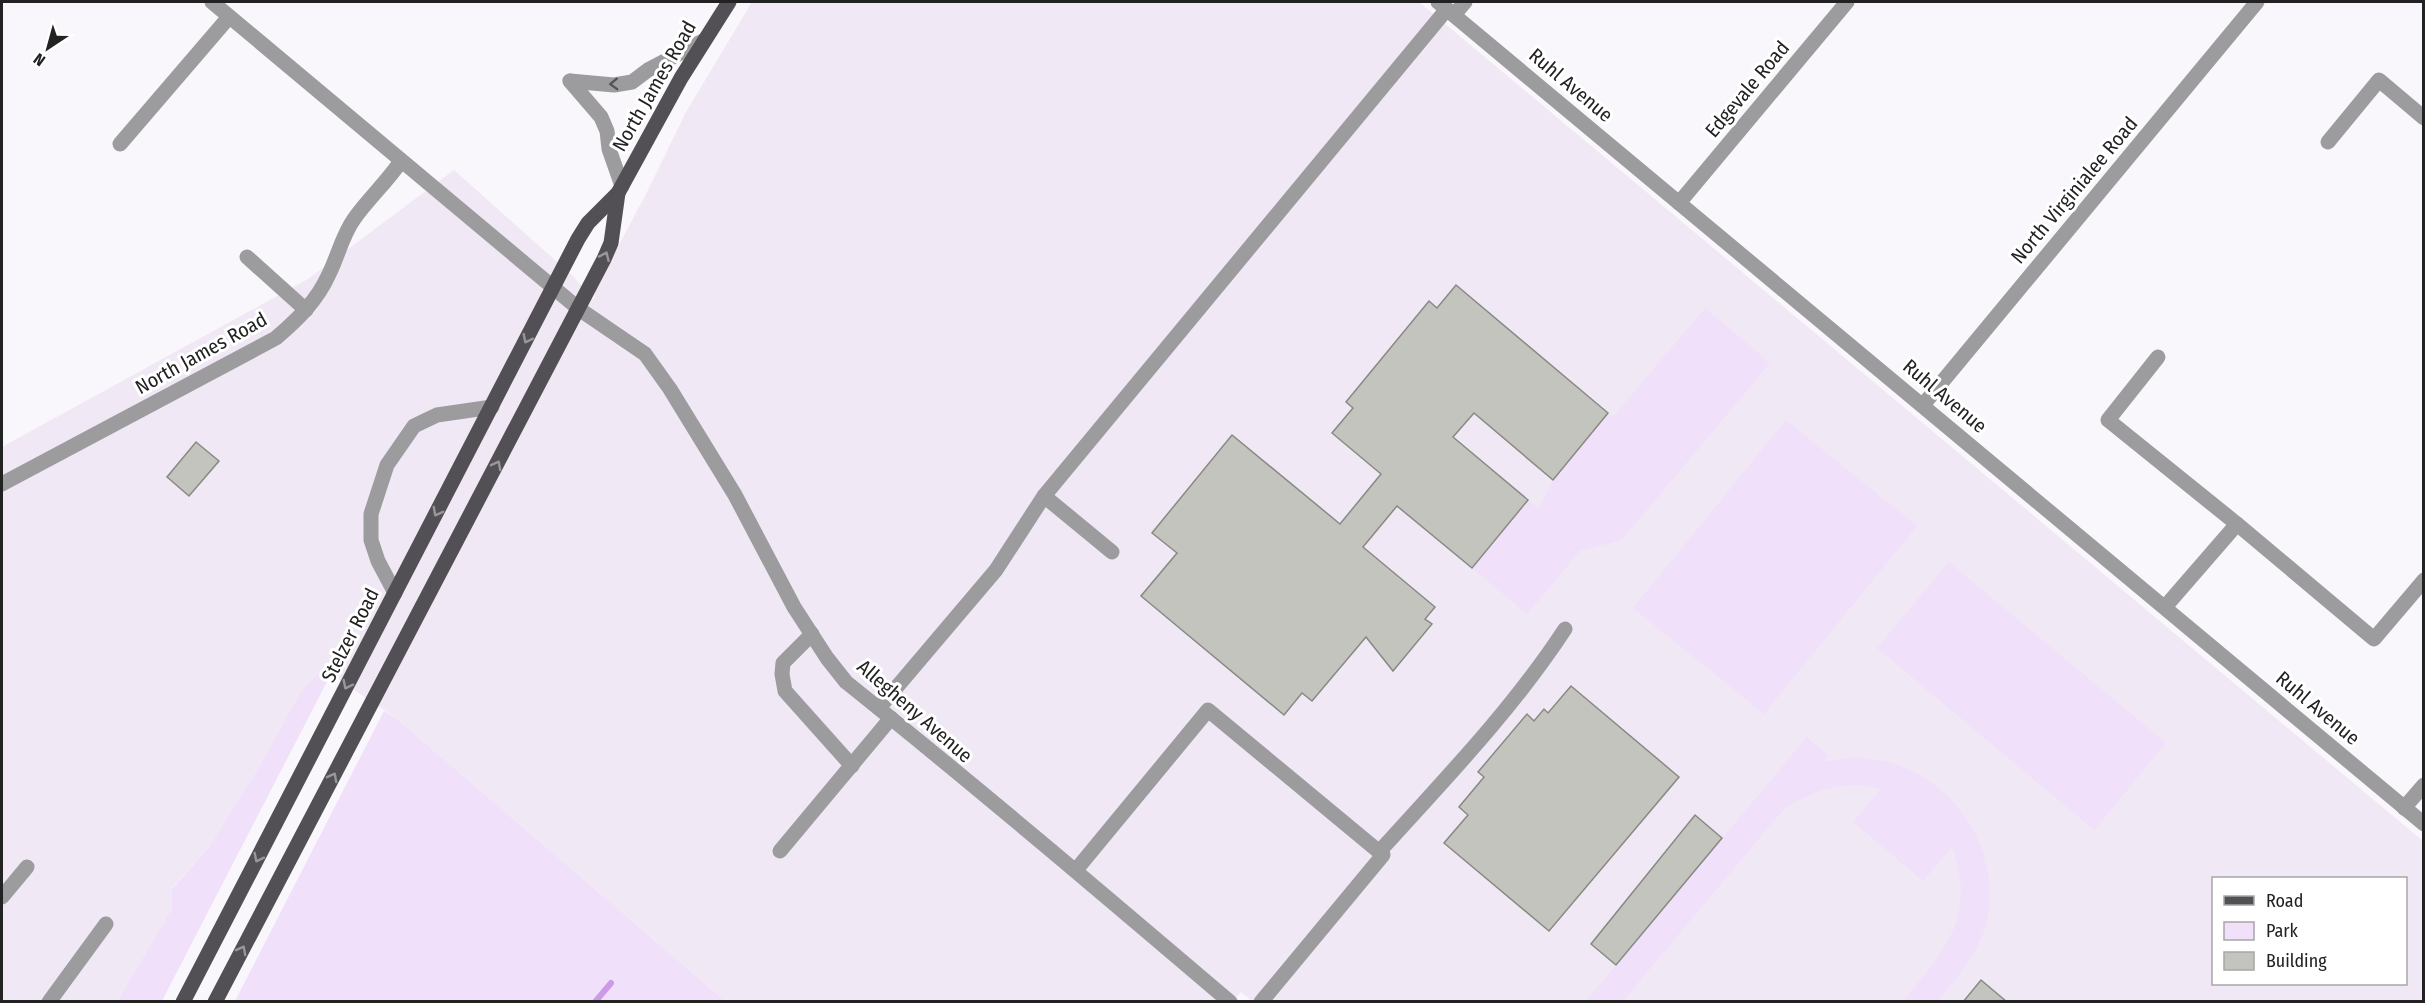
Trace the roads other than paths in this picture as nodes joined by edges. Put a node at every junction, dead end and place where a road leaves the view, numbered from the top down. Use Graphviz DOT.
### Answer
graph roads {
  1 [pos="212,2"];
  2 [pos="729,2"];
  3 [pos="1465,2"];
  4 [pos="1848,2"];
  5 [pos="2257,2"];
  6 [pos="1446,8"];
  7 [pos="229,17"];
  8 [pos="703,41"];
  9 [pos="2424,117"];
  10 [pos="2328,142"];
  11 [pos="120,144"];
  12 [pos="401,161"];
  13 [pos="620,189"];
  14 [pos="1679,203"];
  15 [pos="247,257"];
  16 [pos="554,287"];
  17 [pos="579,309"];
  18 [pos="306,310"];
  19 [pos="2158,357"];
  20 [pos="1923,405"];
  21 [pos="492,407"];
  22 [pos="2,484"];
  23 [pos="1044,496"];
  24 [pos="2237,524"];
  25 [pos="1112,552"];
  26 [pos="2424,580"];
  27 [pos="395,593"];
  28 [pos="2165,607"];
  29 [pos="1565,629"];
  30 [pos="812,634"];
  31 [pos="885,713"];
  32 [pos="852,766"];
  33 [pos="2424,785"];
  34 [pos="2404,808"];
  35 [pos="2424,824"];
  36 [pos="780,851"];
  37 [pos="1379,852"];
  38 [pos="27,867"];
  39 [pos="1076,870"];
  40 [pos="2,897"];
  41 [pos="106,924"];
  42 [pos="48,1002"];
  43 [pos="183,1002"];
  44 [pos="215,1002"];
  45 [pos="1230,1002"];
  46 [pos="1262,1002"];
  1 -- 7 [label="street"];
  2 -- 8 [label="main road, North James Road"];
  3 -- 6 [label="street"];
  4 -- 14 [label="street, Edgevale Road"];
  5 -- 20 [label="street, North Virginialee Road"];
  6 -- 14 [label="street, Ruhl Avenue"];
  6 -- 23 [label="street"];
  7 -- 11 [label="street"];
  7 -- 12 [label="street"];
  8 -- 13 [label="main road, North James Road"];
  8 -- 13 [label="street, one-way"];
  9 -- 10 [label="street"];
  12 -- 16 [label="street"];
  12 -- 18 [label="street, North James Road"];
  13 -- 16 [label="main road, North James Road"];
  17 -- 13 [label="main road, North James Road, one-way"];
  14 -- 20 [label="street, Ruhl Avenue"];
  15 -- 18 [label="street"];
  16 -- 17 [label="street"];
  16 -- 21 [label="main road, Stelzer Road, one-way"];
  17 -- 30 [label="street, Allegheny Avenue"];
  44 -- 17 [label="main road, one-way"];
  18 -- 22 [label="street, North James Road"];
  19 -- 24 [label="street"];
  20 -- 28 [label="street, Ruhl Avenue"];
  21 -- 27 [label="main road, Stelzer Road, one-way"];
  21 -- 27 [label="street"];
  23 -- 25 [label="street"];
  23 -- 31 [label="street"];
  24 -- 26 [label="street"];
  24 -- 28 [label="street"];
  27 -- 43 [label="main road, Stelzer Road, one-way"];
  28 -- 34 [label="street, Ruhl Avenue"];
  29 -- 37 [label="street"];
  30 -- 31 [label="street, Allegheny Avenue"];
  30 -- 32 [label="street"];
  31 -- 32 [label="street"];
  31 -- 39 [label="street, Allegheny Avenue"];
  32 -- 36 [label="street"];
  33 -- 34 [label="street"];
  34 -- 35 [label="street, Ruhl Avenue"];
  37 -- 39 [label="street"];
  37 -- 46 [label="street"];
  38 -- 40 [label="street"];
  39 -- 45 [label="street, Allegheny Avenue"];
  41 -- 42 [label="street"];
}
